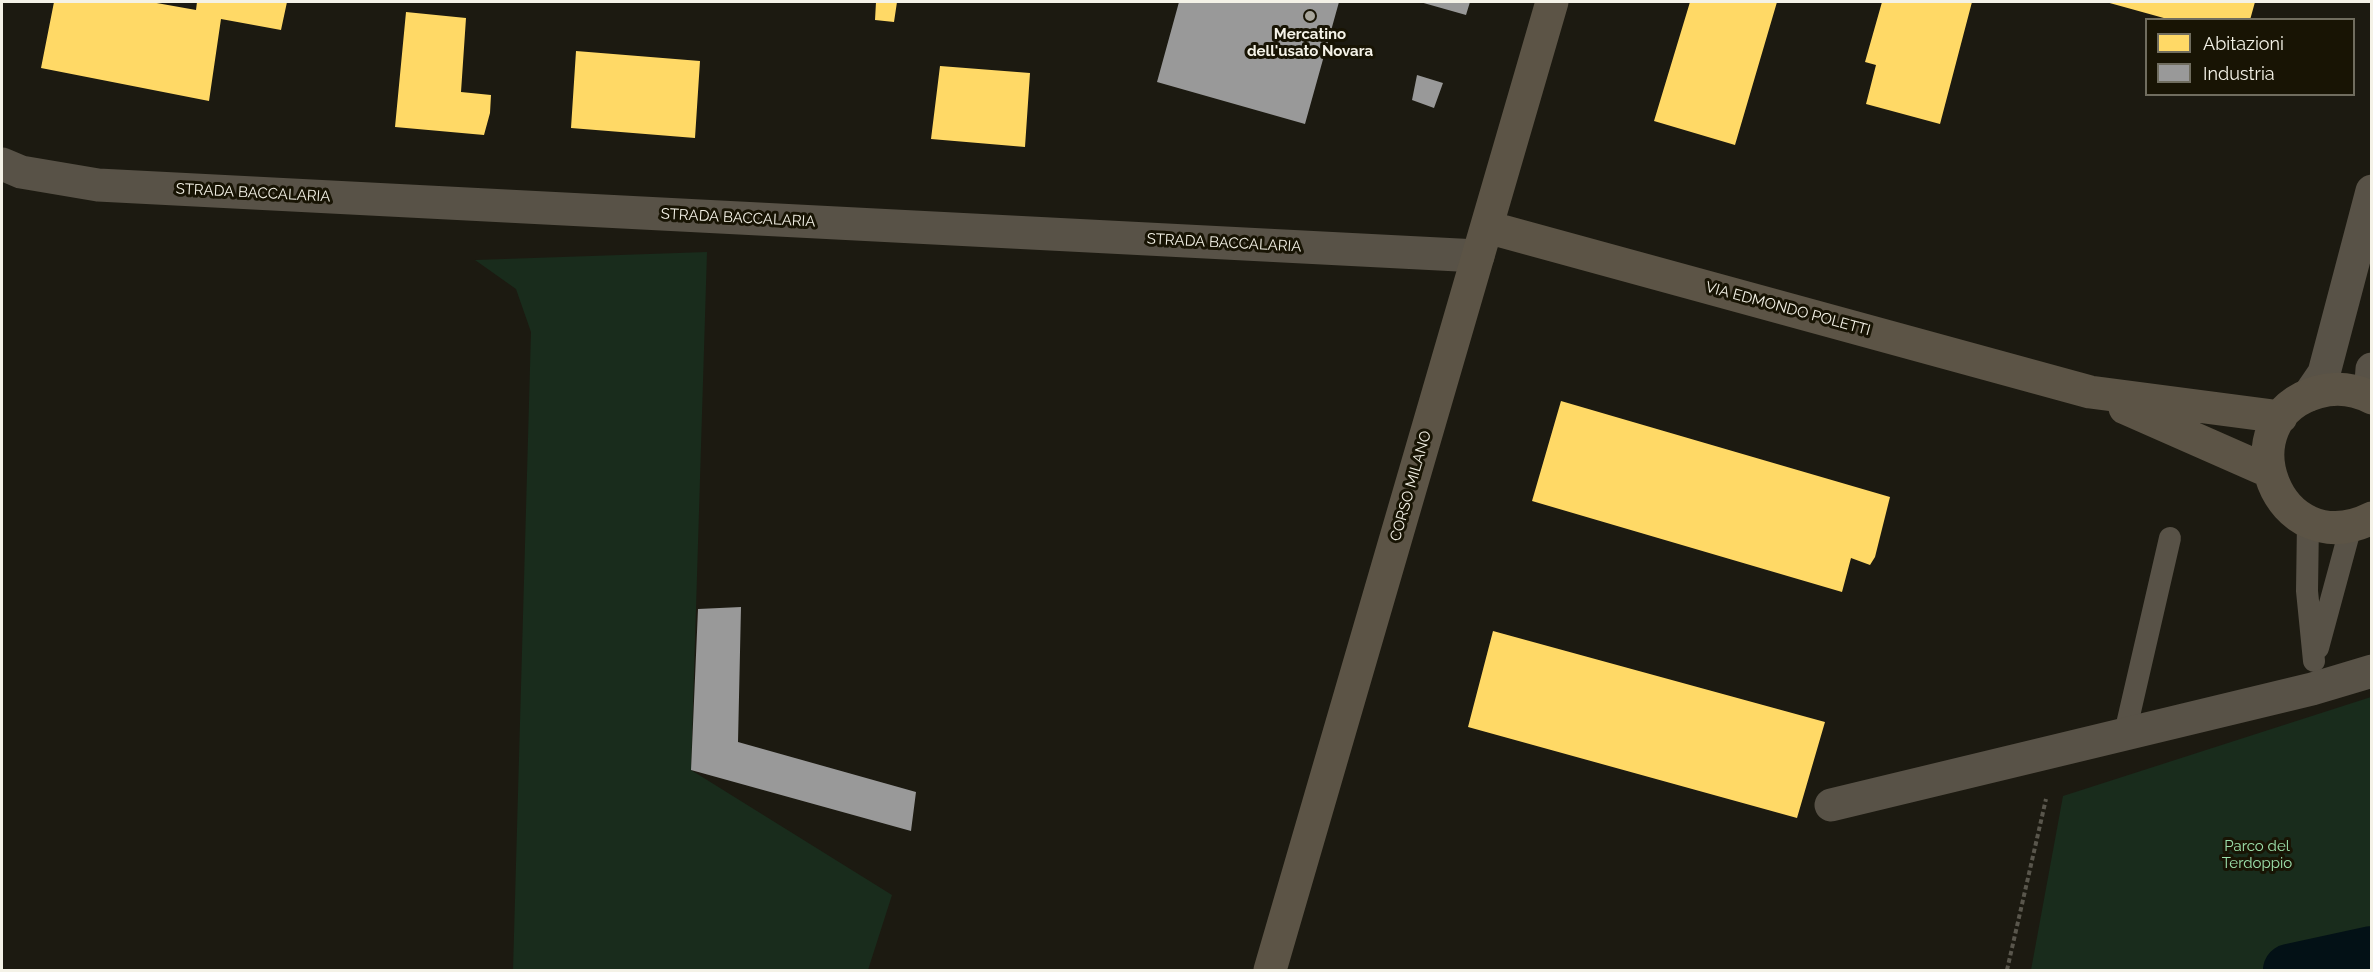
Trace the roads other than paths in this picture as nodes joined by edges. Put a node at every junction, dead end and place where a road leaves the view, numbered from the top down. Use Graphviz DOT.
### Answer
graph roads {
  1 [pos="1552,2"];
  2 [pos="2,164"];
  3 [pos="2372,191"];
  4 [pos="1482,242"];
  5 [pos="2371,388"];
  6 [pos="2090,392"];
  7 [pos="2309,395"];
  8 [pos="2281,417"];
  9 [pos="2268,471"];
  10 [pos="2308,522"];
  11 [pos="2361,522"];
  12 [pos="2170,538"];
  13 [pos="2372,671"];
  14 [pos="2313,675"];
  15 [pos="2126,733"];
  16 [pos="1831,805"];
  17 [pos="1270,970"];
  1 -- 4 [label="street, CORSO MILANO"];
  2 -- 4 [label="street, STRADA BACCALARIA"];
  3 -- 7 [label="street"];
  4 -- 6 [label="street, VIA EDMONDO POLETTI"];
  4 -- 17 [label="street, CORSO MILANO"];
  5 -- 7 [label="street"];
  6 -- 8 [label="street, VIA EDMONDO POLETTI"];
  6 -- 9 [label="street, VIA EDMONDO POLETTI"];
  7 -- 8 [label="street"];
  8 -- 9 [label="street"];
  9 -- 10 [label="street"];
  10 -- 11 [label="street"];
  10 -- 14 [label="lane"];
  11 -- 14 [label="lane"];
  12 -- 15 [label="lane"];
  13 -- 14 [label="street"];
  14 -- 15 [label="street"];
  15 -- 16 [label="street"];
}
